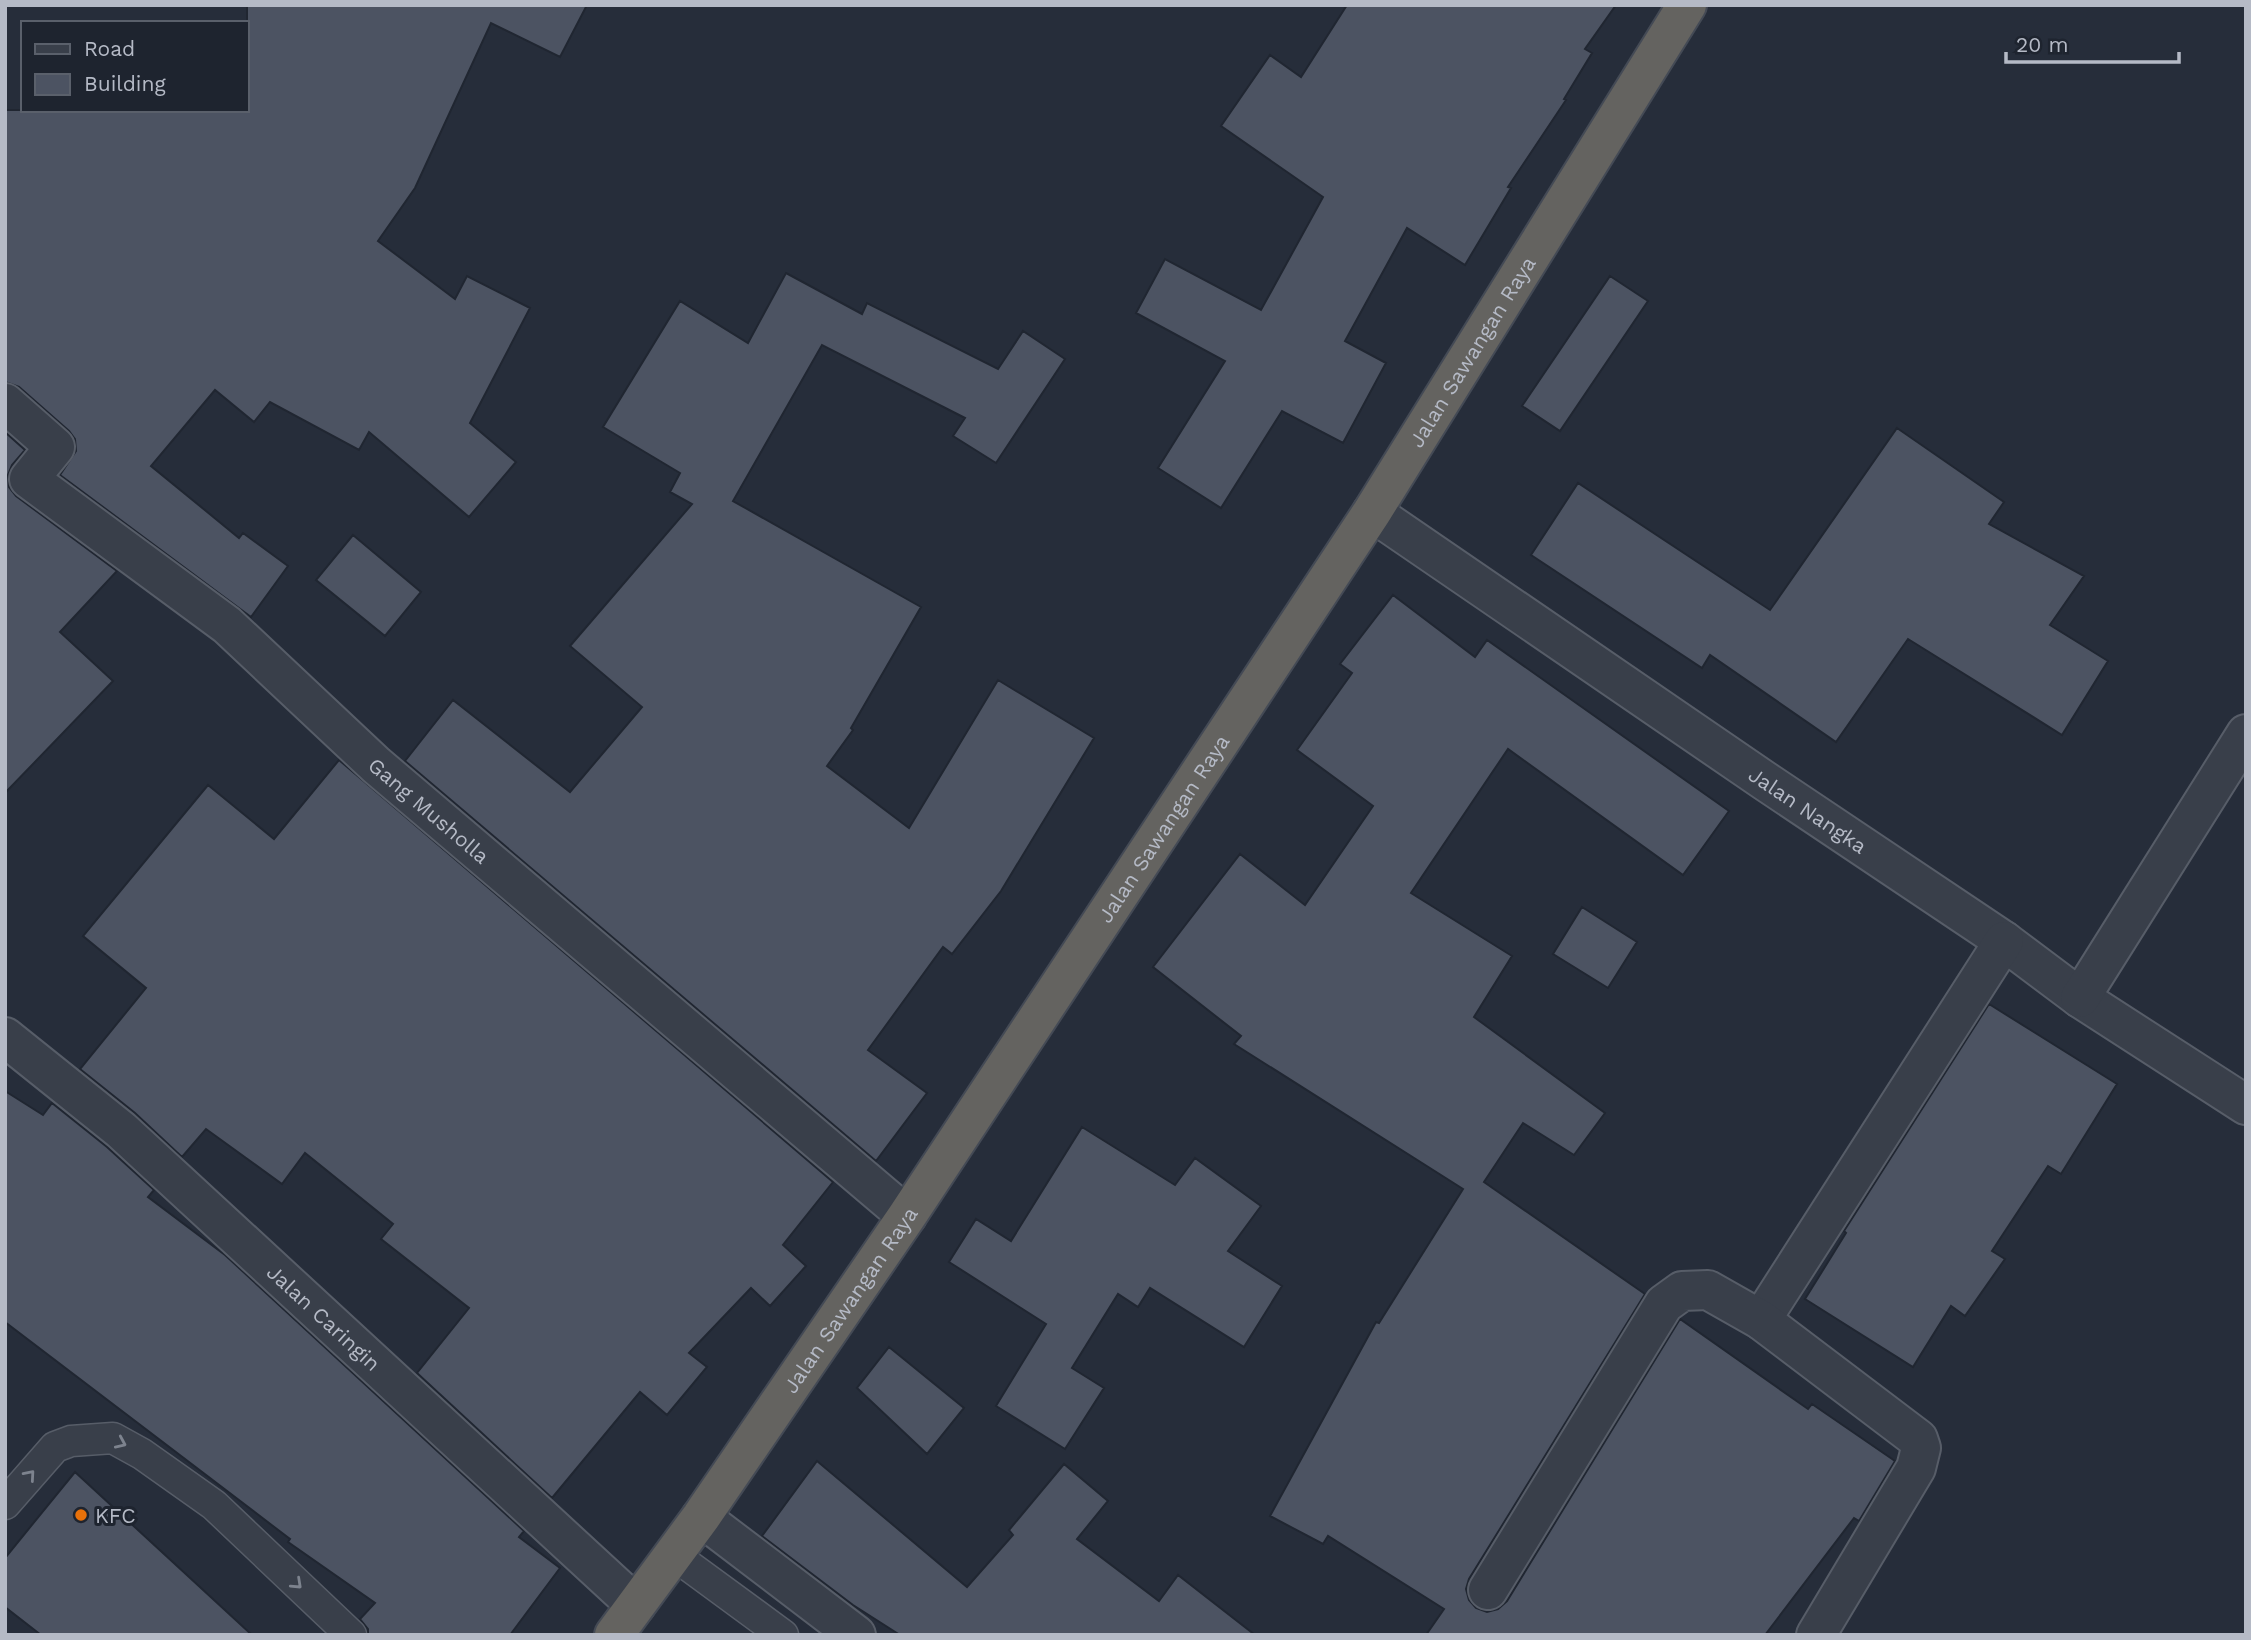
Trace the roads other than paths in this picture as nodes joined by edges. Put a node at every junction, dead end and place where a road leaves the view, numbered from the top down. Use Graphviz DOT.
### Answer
graph roads {
  1 [pos="1687,5"];
  2 [pos="5,403"];
  3 [pos="1372,512"];
  4 [pos="2246,734"];
  5 [pos="2004,941"];
  6 [pos="2080,998"];
  7 [pos="5,1037"];
  8 [pos="2246,1105"];
  9 [pos="907,1216"];
  10 [pos="1761,1320"];
  11 [pos="5,1504"];
  12 [pos="701,1517"];
  13 [pos="674,1555"];
  14 [pos="1488,1590"];
  15 [pos="625,1620"];
  16 [pos="351,1635"];
  17 [pos="783,1635"];
  18 [pos="856,1635"];
  19 [pos="1816,1635"];
  1 -- 3 [label="highway, Jalan Sawangan Raya"];
  2 -- 9 [label="street, Gang Musholla"];
  3 -- 5 [label="street, Jalan Nangka"];
  3 -- 9 [label="highway, Jalan Sawangan Raya"];
  4 -- 6 [label="street"];
  5 -- 6 [label="street, Jalan Nangka"];
  5 -- 10 [label="street"];
  6 -- 8 [label="street, Jalan Nangka"];
  7 -- 15 [label="street, Jalan Caringin"];
  9 -- 12 [label="highway, Jalan Sawangan Raya"];
  10 -- 14 [label="street"];
  10 -- 19 [label="street"];
  11 -- 16 [label="lane, one-way"];
  12 -- 13 [label="highway, Jalan Sawangan Raya"];
  12 -- 18 [label="street"];
  13 -- 15 [label="highway, Jalan Sawangan Raya"];
  13 -- 17 [label="lane"];
}
